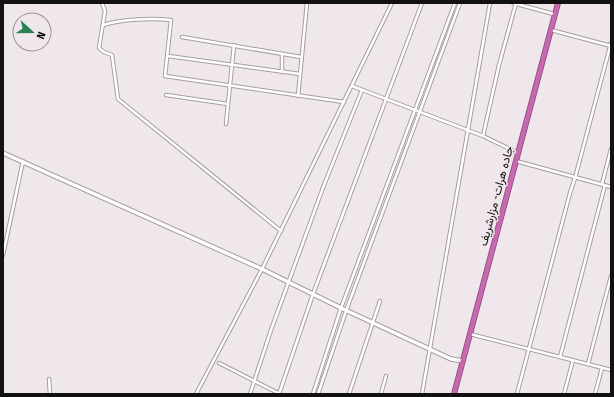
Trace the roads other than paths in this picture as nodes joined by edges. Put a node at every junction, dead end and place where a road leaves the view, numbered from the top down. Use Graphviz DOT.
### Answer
graph roads {
  1 [pos="102,3"];
  2 [pos="307,3"];
  3 [pos="392,3"];
  4 [pos="422,3"];
  5 [pos="455,3"];
  6 [pos="460,3"];
  7 [pos="490,3"];
  8 [pos="515,3"];
  9 [pos="558,3"];
  10 [pos="555,14"];
  11 [pos="102,25"];
  12 [pos="551,30"];
  13 [pos="182,37"];
  14 [pos="234,45"];
  15 [pos="611,45"];
  16 [pos="282,54"];
  17 [pos="167,56"];
  18 [pos="302,57"];
  19 [pos="232,65"];
  20 [pos="282,72"];
  21 [pos="300,74"];
  22 [pos="230,86"];
  23 [pos="352,86"];
  24 [pos="362,90"];
  25 [pos="166,95"];
  26 [pos="298,96"];
  27 [pos="387,100"];
  28 [pos="344,102"];
  29 [pos="228,104"];
  30 [pos="415,111"];
  31 [pos="420,113"];
  32 [pos="226,124"];
  33 [pos="468,130"];
  34 [pos="483,136"];
  35 [pos="611,149"];
  36 [pos="3,153"];
  37 [pos="518,153"];
  38 [pos="23,161"];
  39 [pos="516,161"];
  40 [pos="575,178"];
  41 [pos="603,185"];
  42 [pos="611,187"];
  43 [pos="281,231"];
  44 [pos="3,255"];
  45 [pos="262,269"];
  46 [pos="611,276"];
  47 [pos="289,282"];
  48 [pos="313,294"];
  49 [pos="380,301"];
  50 [pos="341,308"];
  51 [pos="346,310"];
  52 [pos="372,323"];
  53 [pos="470,334"];
  54 [pos="430,348"];
  55 [pos="529,349"];
  56 [pos="560,357"];
  57 [pos="573,360"];
  58 [pos="463,361"];
  59 [pos="219,363"];
  60 [pos="588,364"];
  61 [pos="602,368"];
  62 [pos="611,370"];
  63 [pos="386,376"];
  64 [pos="49,379"];
  65 [pos="255,380"];
  66 [pos="50,394"];
  67 [pos="196,394"];
  68 [pos="250,394"];
  69 [pos="280,394"];
  70 [pos="313,394"];
  71 [pos="318,394"];
  72 [pos="349,394"];
  73 [pos="381,394"];
  74 [pos="422,394"];
  75 [pos="454,394"];
  76 [pos="517,394"];
  77 [pos="564,394"];
  78 [pos="595,394"];
  1 -- 11 [label="street"];
  2 -- 18 [label="street"];
  3 -- 23 [label="street"];
  4 -- 27 [label="street"];
  5 -- 30 [label="street"];
  6 -- 31 [label="street"];
  7 -- 33 [label="street"];
  8 -- 10 [label="street"];
  8 -- 34 [label="street"];
  9 -- 10 [label="highway, جاده هرات- مزارشریف"];
  10 -- 12 [label="highway, جاده هرات- مزارشریف"];
  11 -- 17 [label="street"];
  11 -- 43 [label="street"];
  12 -- 15 [label="street"];
  12 -- 37 [label="highway, جاده هرات- مزارشریف"];
  13 -- 14 [label="street"];
  14 -- 16 [label="street"];
  14 -- 19 [label="street"];
  15 -- 40 [label="street"];
  16 -- 18 [label="street"];
  16 -- 20 [label="street"];
  17 -- 19 [label="street"];
  17 -- 22 [label="street"];
  18 -- 21 [label="street"];
  19 -- 20 [label="street"];
  19 -- 22 [label="street"];
  20 -- 21 [label="street"];
  21 -- 26 [label="street"];
  22 -- 26 [label="street"];
  22 -- 29 [label="street"];
  23 -- 24 [label="street"];
  23 -- 28 [label="street"];
  24 -- 27 [label="street"];
  24 -- 47 [label="street"];
  25 -- 29 [label="street"];
  26 -- 28 [label="street"];
  27 -- 30 [label="street"];
  27 -- 48 [label="street"];
  28 -- 43 [label="street"];
  29 -- 32 [label="street"];
  30 -- 31 [label="street"];
  30 -- 50 [label="street"];
  31 -- 33 [label="street"];
  31 -- 51 [label="street"];
  33 -- 34 [label="street"];
  33 -- 54 [label="street"];
  34 -- 37 [label="street"];
  35 -- 41 [label="street"];
  36 -- 38 [label="street"];
  37 -- 39 [label="highway, جاده هرات- مزارشریف"];
  38 -- 44 [label="street"];
  38 -- 45 [label="street"];
  39 -- 40 [label="street"];
  39 -- 53 [label="highway, جاده هرات- مزارشریف"];
  40 -- 41 [label="street"];
  40 -- 55 [label="street"];
  41 -- 42 [label="street"];
  41 -- 56 [label="street"];
  43 -- 45 [label="street"];
  45 -- 47 [label="street"];
  45 -- 67 [label="street"];
  46 -- 60 [label="street"];
  47 -- 48 [label="street"];
  47 -- 65 [label="street"];
  48 -- 50 [label="street"];
  48 -- 69 [label="street"];
  49 -- 52 [label="street"];
  50 -- 51 [label="street"];
  50 -- 70 [label="street"];
  51 -- 52 [label="street"];
  51 -- 71 [label="street"];
  52 -- 54 [label="street"];
  52 -- 72 [label="street"];
  53 -- 55 [label="street"];
  53 -- 58 [label="highway, جاده هرات- مزارشریف"];
  54 -- 58 [label="street"];
  54 -- 74 [label="street"];
  55 -- 56 [label="street"];
  55 -- 76 [label="street"];
  56 -- 57 [label="street"];
  57 -- 60 [label="street"];
  57 -- 77 [label="street"];
  58 -- 75 [label="highway, جاده هرات- مزارشریف"];
  59 -- 65 [label="street"];
  60 -- 61 [label="street"];
  61 -- 62 [label="street"];
  61 -- 78 [label="street"];
  63 -- 73 [label="street"];
  64 -- 66 [label="street"];
  65 -- 68 [label="street"];
  65 -- 69 [label="street"];
}
